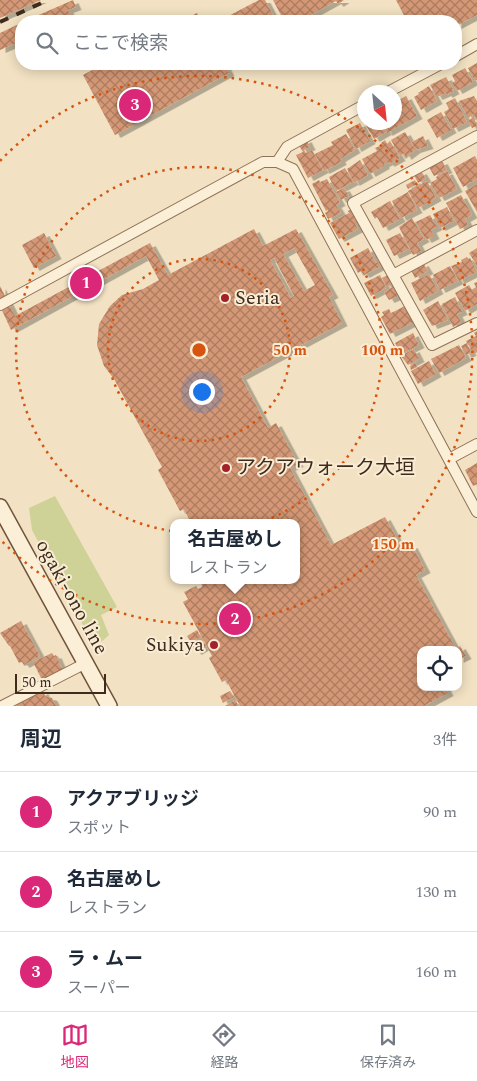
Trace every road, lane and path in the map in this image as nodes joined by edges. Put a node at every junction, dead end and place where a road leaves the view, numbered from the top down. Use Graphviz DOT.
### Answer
graph roads {
  1 [pos="477,44"];
  2 [pos="462,53"];
  3 [pos="430,70"];
  4 [pos="401,85"];
  5 [pos="357,109"];
  6 [pos="477,136"];
  7 [pos="277,162"];
  8 [pos="477,230"];
  9 [pos="393,275"];
  10 [pos="0,305"];
  11 [pos="477,323"];
  12 [pos="477,444"];
  13 [pos="449,459"];
  14 [pos="0,508"];
  15 [pos="477,512"];
  16 [pos="86,663"];
  17 [pos="2,706"];
  18 [pos="109,706"];
  1 -- 2 [label="street"];
  3 -- 4 [label="street"];
  5 -- 7 [label="street"];
  6 -- 9 [label="street"];
  7 -- 10 [label="street"];
  7 -- 13 [label="street"];
  8 -- 9 [label="street"];
  9 -- 11 [label="street"];
  12 -- 13 [label="street"];
  13 -- 15 [label="street"];
  14 -- 16 [label="main road, ogaki-ono line"];
  16 -- 17 [label="street"];
  16 -- 18 [label="main road, ogaki-ono line"];
}
